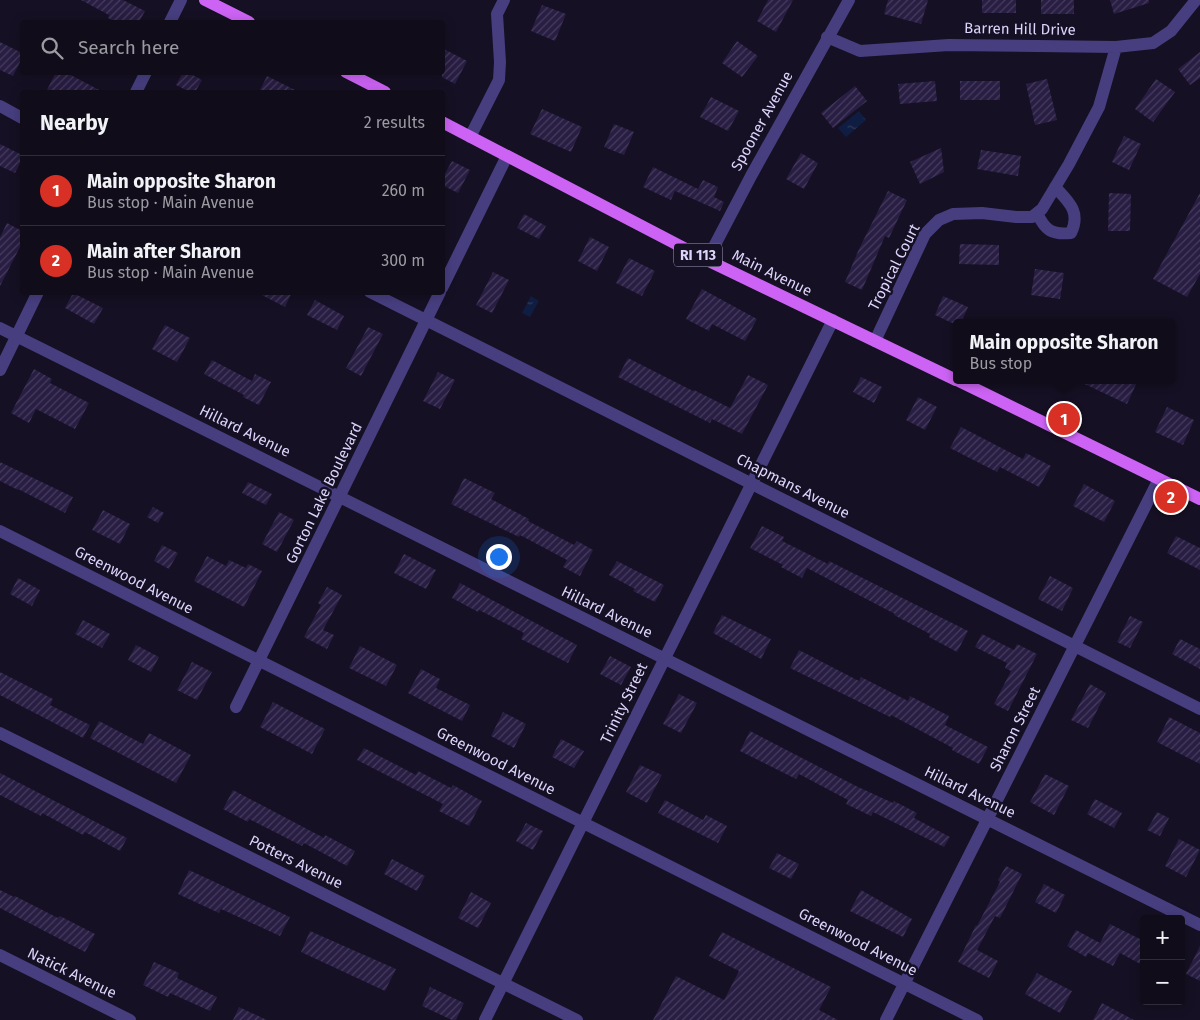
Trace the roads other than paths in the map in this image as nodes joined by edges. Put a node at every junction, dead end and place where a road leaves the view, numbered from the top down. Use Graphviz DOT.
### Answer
graph roads {
  1 [pos="181,0"];
  2 [pos="205,0"];
  3 [pos="504,0"];
  4 [pos="849,0"];
  5 [pos="1196,0"];
  6 [pos="171,20"];
  7 [pos="245,20"];
  8 [pos="827,37"];
  9 [pos="1116,47"];
  10 [pos="144,75"];
  11 [pos="352,75"];
  12 [pos="137,90"];
  13 [pos="381,90"];
  14 [pos="0,106"];
  15 [pos="20,117"];
  16 [pos="445,124"];
  17 [pos="470,137"];
  18 [pos="507,156"];
  19 [pos="1055,187"];
  20 [pos="1036,213"];
  21 [pos="707,260"];
  22 [pos="445,282"];
  23 [pos="37,295"];
  24 [pos="376,295"];
  25 [pos="439,295"];
  26 [pos="833,320"];
  27 [pos="426,321"];
  28 [pos="0,328"];
  29 [pos="17,336"];
  30 [pos="875,341"];
  31 [pos="0,370"];
  32 [pos="953,378"];
  33 [pos="965,384"];
  34 [pos="1158,479"];
  35 [pos="751,484"];
  36 [pos="340,497"];
  37 [pos="1200,499"];
  38 [pos="0,531"];
  39 [pos="1074,646"];
  40 [pos="665,658"];
  41 [pos="259,661"];
  42 [pos="236,707"];
  43 [pos="1200,709"];
  44 [pos="0,733"];
  45 [pos="987,819"];
  46 [pos="583,823"];
  47 [pos="1200,925"];
  48 [pos="0,955"];
  49 [pos="503,984"];
  50 [pos="904,984"];
  51 [pos="130,1020"];
  52 [pos="485,1020"];
  53 [pos="576,1020"];
  54 [pos="886,1020"];
  55 [pos="977,1020"];
  1 -- 6 [label="street"];
  2 -- 7 [label="main road"];
  3 -- 17 [label="street"];
  4 -- 8 [label="street, Spooner Avenue"];
  5 -- 9 [label="street, Barren Hill Drive"];
  8 -- 9 [label="street, Barren Hill Drive"];
  8 -- 21 [label="street, Spooner Avenue"];
  9 -- 19 [label="street"];
  10 -- 12 [label="street"];
  11 -- 13 [label="main road"];
  14 -- 15 [label="street"];
  16 -- 17 [label="main road, Main Avenue / RI 113"];
  17 -- 18 [label="main road, Main Avenue / RI 113"];
  18 -- 21 [label="main road, Main Avenue / RI 113"];
  18 -- 22 [label="street"];
  19 -- 20 [label="street"];
  19 -- 20 [label="street"];
  20 -- 30 [label="street, Tropical Court"];
  21 -- 26 [label="main road, Main Avenue / RI 113"];
  23 -- 29 [label="street"];
  24 -- 27 [label="street, Chapmans Avenue"];
  25 -- 27 [label="street, Gorton Lake Boulevard"];
  26 -- 30 [label="main road, Main Avenue / RI 113"];
  26 -- 35 [label="street, Trinity Street"];
  27 -- 35 [label="street, Chapmans Avenue"];
  27 -- 36 [label="street, Gorton Lake Boulevard"];
  28 -- 29 [label="street, Hillard Avenue"];
  29 -- 31 [label="street"];
  29 -- 36 [label="street, Hillard Avenue"];
  30 -- 32 [label="main road, Main Avenue / RI 113"];
  33 -- 34 [label="main road, Main Avenue / RI 113"];
  34 -- 37 [label="main road, Main Avenue / RI 113"];
  34 -- 39 [label="street, Sharon Street"];
  35 -- 39 [label="street, Chapmans Avenue"];
  35 -- 40 [label="street, Trinity Street"];
  36 -- 40 [label="street, Hillard Avenue"];
  36 -- 41 [label="street, Gorton Lake Boulevard"];
  38 -- 41 [label="street, Greenwood Avenue"];
  39 -- 43 [label="street, Chapmans Avenue"];
  39 -- 45 [label="street, Sharon Street"];
  40 -- 45 [label="street, Hillard Avenue"];
  40 -- 46 [label="street, Trinity Street"];
  41 -- 42 [label="street, Gorton Lake Boulevard"];
  41 -- 46 [label="street, Greenwood Avenue"];
  44 -- 49 [label="street, Potters Avenue"];
  45 -- 47 [label="street, Hillard Avenue"];
  45 -- 50 [label="street, Sharon Street"];
  46 -- 49 [label="street, Trinity Street"];
  46 -- 50 [label="street, Greenwood Avenue"];
  48 -- 51 [label="street, Natick Avenue"];
  49 -- 52 [label="street, Trinity Street"];
  49 -- 53 [label="street, Potters Avenue"];
  50 -- 54 [label="street, Sharon Street"];
  50 -- 55 [label="street, Greenwood Avenue"];
}
